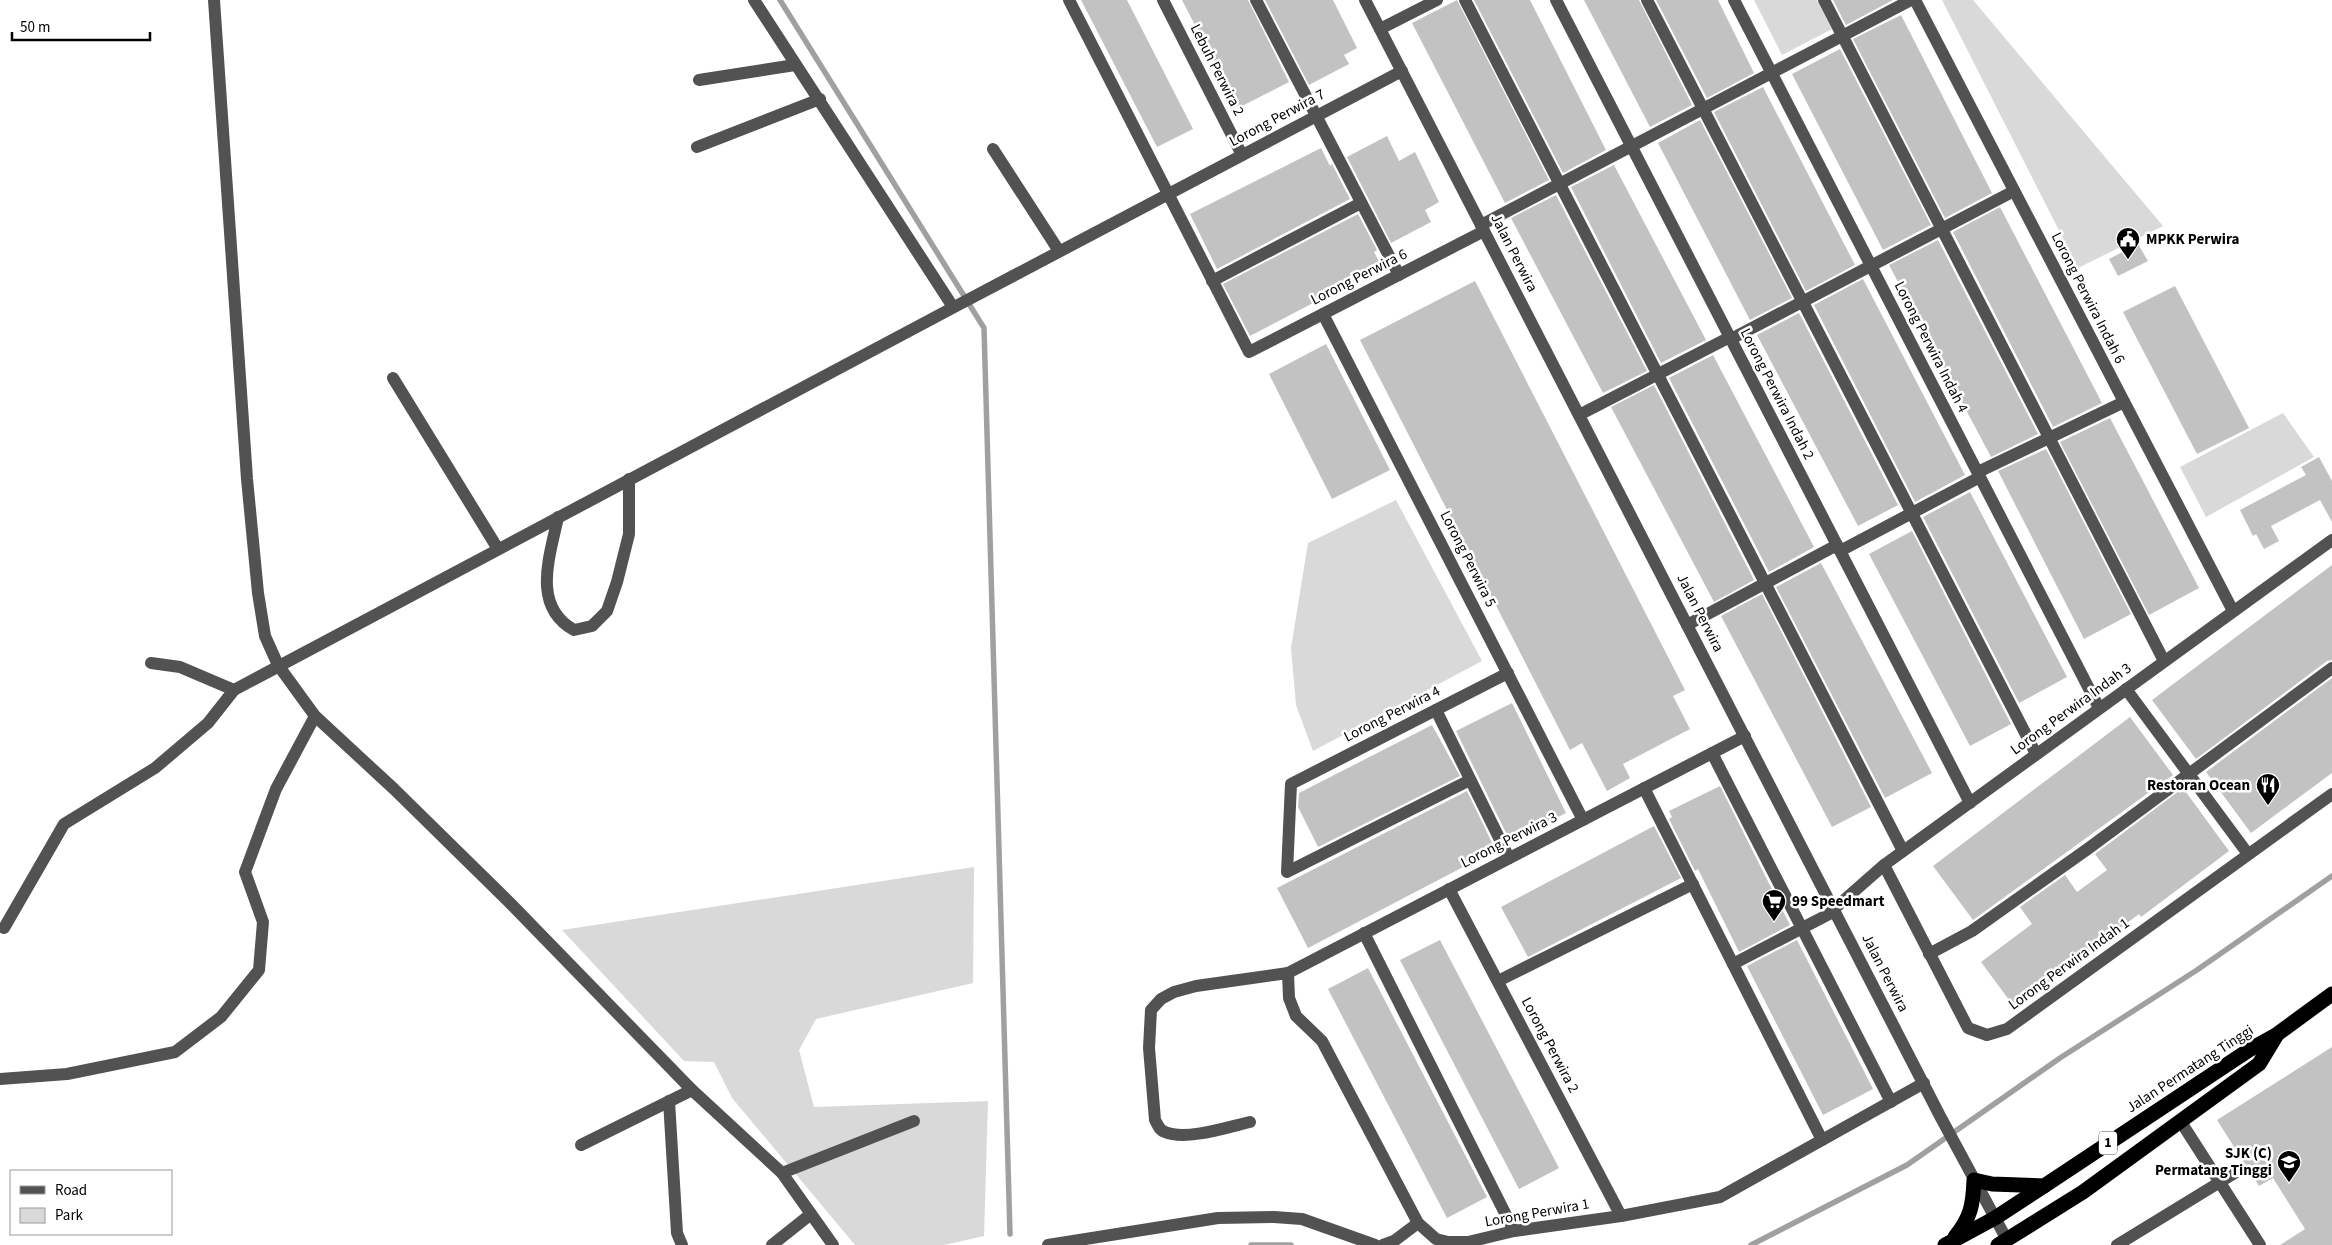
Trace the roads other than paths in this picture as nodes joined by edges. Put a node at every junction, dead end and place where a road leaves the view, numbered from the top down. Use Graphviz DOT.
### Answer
graph roads {
  1 [pos="214,0"];
  2 [pos="754,0"];
  3 [pos="1069,0"];
  4 [pos="1163,0"];
  5 [pos="1256,0"];
  6 [pos="1365,0"];
  7 [pos="1437,0"];
  8 [pos="1465,0"];
  9 [pos="1556,0"];
  10 [pos="1647,0"];
  11 [pos="1734,0"];
  12 [pos="1824,0"];
  13 [pos="1911,0"];
  14 [pos="1915,0"];
  15 [pos="1380,29"];
  16 [pos="1842,36"];
  17 [pos="795,65"];
  18 [pos="1402,71"];
  19 [pos="1772,73"];
  20 [pos="699,80"];
  21 [pos="820,99"];
  22 [pos="1703,109"];
  23 [pos="1316,116"];
  24 [pos="1631,146"];
  25 [pos="698,147"];
  26 [pos="992,149"];
  27 [pos="1242,154"];
  28 [pos="1560,184"];
  29 [pos="2014,191"];
  30 [pos="1167,194"];
  31 [pos="1361,203"];
  32 [pos="1483,228"];
  33 [pos="1942,229"];
  34 [pos="1059,251"];
  35 [pos="1871,266"];
  36 [pos="1399,275"];
  37 [pos="1212,281"];
  38 [pos="1803,302"];
  39 [pos="955,306"];
  40 [pos="1323,314"];
  41 [pos="1730,338"];
  42 [pos="1658,374"];
  43 [pos="393,378"];
  44 [pos="2124,402"];
  45 [pos="1579,415"];
  46 [pos="2049,438"];
  47 [pos="1979,475"];
  48 [pos="630,479"];
  49 [pos="1912,513"];
  50 [pos="558,516"];
  51 [pos="2331,540"];
  52 [pos="498,548"];
  53 [pos="1838,548"];
  54 [pos="1765,583"];
  55 [pos="2233,611"];
  56 [pos="1688,625"];
  57 [pos="2164,661"];
  58 [pos="151,664"];
  59 [pos="278,665"];
  60 [pos="2332,668"];
  61 [pos="1508,673"];
  62 [pos="2126,689"];
  63 [pos="234,690"];
  64 [pos="2100,708"];
  65 [pos="1436,710"];
  66 [pos="315,716"];
  67 [pos="1745,736"];
  68 [pos="1712,753"];
  69 [pos="2036,754"];
  70 [pos="2189,774"];
  71 [pos="1470,780"];
  72 [pos="1644,788"];
  73 [pos="2332,794"];
  74 [pos="1970,803"];
  75 [pos="1583,820"];
  76 [pos="1903,851"];
  77 [pos="2248,854"];
  78 [pos="1509,858"];
  79 [pos="1884,865"];
  80 [pos="1693,884"];
  81 [pos="1449,889"];
  82 [pos="1834,910"];
  83 [pos="4,928"];
  84 [pos="1802,928"];
  85 [pos="1364,933"];
  86 [pos="1930,954"];
  87 [pos="1733,964"];
  88 [pos="1288,973"];
  89 [pos="1498,982"];
  90 [pos="2332,994"];
  91 [pos="2276,1035"];
  92 [pos="0,1079"];
  93 [pos="1924,1083"];
  94 [pos="692,1090"];
  95 [pos="669,1101"];
  96 [pos="1891,1102"];
  97 [pos="914,1121"];
  98 [pos="1250,1122"];
  99 [pos="2181,1122"];
  100 [pos="1822,1140"];
  101 [pos="581,1145"];
  102 [pos="2238,1171"];
  103 [pos="782,1173"];
  104 [pos="1974,1180"];
  105 [pos="2220,1183"];
  106 [pos="2044,1186"];
  107 [pos="811,1214"];
  108 [pos="1621,1216"];
  109 [pos="1995,1218"];
  110 [pos="1418,1223"];
  111 [pos="1514,1231"];
  112 [pos="2003,1242"];
  113 [pos="1948,1244"];
  114 [pos="682,1245"];
  115 [pos="772,1245"];
  116 [pos="833,1245"];
  117 [pos="1048,1245"];
  118 [pos="1375,1245"];
  119 [pos="1383,1245"];
  120 [pos="2117,1245"];
  121 [pos="2260,1245"];
  1 -- 59 [label="street"];
  2 -- 17 [label="street"];
  3 -- 30 [label="street"];
  4 -- 27 [label="street, Lebuh Perwira 2"];
  5 -- 23 [label="street"];
  6 -- 15 [label="street, Jalan Perwira"];
  7 -- 15 [label="street"];
  8 -- 28 [label="street"];
  9 -- 24 [label="street, Lorong Perwira Indah 2"];
  10 -- 22 [label="street"];
  11 -- 19 [label="street, Lorong Perwira Indah 4"];
  12 -- 16 [label="street"];
  13 -- 16 [label="street, Lorong Perwira 6"];
  14 -- 29 [label="street, Lorong Perwira Indah 6"];
  15 -- 18 [label="street, Jalan Perwira"];
  16 -- 19 [label="street, Lorong Perwira 6"];
  16 -- 33 [label="street"];
  17 -- 20 [label="street"];
  17 -- 21 [label="street"];
  18 -- 23 [label="street, Lorong Perwira 7"];
  18 -- 32 [label="street, Jalan Perwira"];
  19 -- 22 [label="street, Lorong Perwira 6"];
  19 -- 35 [label="street, Lorong Perwira Indah 4"];
  21 -- 25 [label="street"];
  21 -- 39 [label="street"];
  22 -- 24 [label="street, Lorong Perwira 6"];
  22 -- 38 [label="street"];
  23 -- 27 [label="street, Lorong Perwira 7"];
  23 -- 31 [label="street"];
  24 -- 28 [label="street, Lorong Perwira 6"];
  24 -- 41 [label="street, Lorong Perwira Indah 2"];
  26 -- 34 [label="street"];
  27 -- 30 [label="street, Lorong Perwira 7"];
  28 -- 32 [label="street, Lorong Perwira 6"];
  28 -- 42 [label="street"];
  29 -- 33 [label="street"];
  29 -- 44 [label="street, Lorong Perwira Indah 6"];
  30 -- 34 [label="street, Lorong Perwira 7"];
  30 -- 37 [label="street"];
  31 -- 36 [label="street"];
  31 -- 37 [label="street"];
  32 -- 36 [label="street, Lorong Perwira 6"];
  32 -- 45 [label="street, Jalan Perwira"];
  33 -- 35 [label="street"];
  33 -- 46 [label="street"];
  34 -- 39 [label="street, Lorong Perwira 7"];
  35 -- 38 [label="street"];
  35 -- 47 [label="street, Lorong Perwira Indah 4"];
  36 -- 40 [label="street, Lorong Perwira 6"];
  37 -- 40 [label="street, Lorong Perwira 6"];
  38 -- 41 [label="street"];
  38 -- 49 [label="street"];
  39 -- 48 [label="street, Lorong Perwira 7"];
  40 -- 61 [label="street, Lorong Perwira 5"];
  41 -- 42 [label="street"];
  41 -- 53 [label="street, Lorong Perwira Indah 2"];
  42 -- 45 [label="street"];
  42 -- 54 [label="street"];
  43 -- 52 [label="street"];
  44 -- 46 [label="street"];
  44 -- 55 [label="street, Lorong Perwira Indah 6"];
  45 -- 56 [label="street, Jalan Perwira"];
  46 -- 47 [label="street"];
  46 -- 57 [label="street"];
  47 -- 49 [label="street"];
  47 -- 64 [label="street, Lorong Perwira Indah 4"];
  48 -- 50 [label="street, Lorong Perwira 7"];
  48 -- 50 [label="street"];
  49 -- 53 [label="street"];
  49 -- 69 [label="street"];
  50 -- 52 [label="street, Lorong Perwira 7"];
  51 -- 55 [label="street, Lorong Perwira Indah 3"];
  52 -- 59 [label="street, Lorong Perwira 7"];
  53 -- 54 [label="street"];
  53 -- 74 [label="street, Lorong Perwira Indah 2"];
  54 -- 56 [label="street"];
  54 -- 76 [label="street"];
  55 -- 57 [label="street, Lorong Perwira Indah 3"];
  56 -- 67 [label="street, Jalan Perwira"];
  57 -- 62 [label="street, Lorong Perwira Indah 3"];
  58 -- 63 [label="street"];
  59 -- 63 [label="street, Lorong Perwira 7"];
  59 -- 66 [label="street"];
  60 -- 70 [label="street"];
  61 -- 65 [label="street, Lorong Perwira 4"];
  61 -- 75 [label="street, Lorong Perwira 5"];
  62 -- 64 [label="street, Lorong Perwira Indah 3"];
  62 -- 70 [label="street"];
  63 -- 83 [label="street"];
  64 -- 69 [label="street, Lorong Perwira Indah 3"];
  65 -- 71 [label="street"];
  65 -- 71 [label="street, Lorong Perwira 4"];
  66 -- 92 [label="street"];
  66 -- 94 [label="street"];
  67 -- 68 [label="street, Lorong Perwira 3"];
  67 -- 82 [label="street, Jalan Perwira"];
  68 -- 72 [label="street, Lorong Perwira 3"];
  68 -- 84 [label="street"];
  69 -- 74 [label="street, Lorong Perwira Indah 3"];
  70 -- 77 [label="street"];
  70 -- 86 [label="street"];
  71 -- 78 [label="street"];
  72 -- 75 [label="street, Lorong Perwira 3"];
  72 -- 80 [label="street"];
  73 -- 77 [label="street, Lorong Perwira Indah 1"];
  74 -- 76 [label="street, Lorong Perwira Indah 3"];
  75 -- 78 [label="street, Lorong Perwira 3"];
  76 -- 79 [label="street, Lorong Perwira Indah 3"];
  77 -- 86 [label="street, Lorong Perwira Indah 1"];
  78 -- 81 [label="street, Lorong Perwira 3"];
  79 -- 82 [label="street, Lorong Perwira Indah 3"];
  79 -- 86 [label="street, Lorong Perwira Indah 1"];
  80 -- 87 [label="street"];
  80 -- 89 [label="street"];
  81 -- 85 [label="street, Lorong Perwira 3"];
  81 -- 89 [label="street, Lorong Perwira 2"];
  82 -- 84 [label="street, Lorong Perwira Indah 3"];
  82 -- 93 [label="street, Jalan Perwira"];
  84 -- 87 [label="street, Lorong Perwira Indah 3"];
  84 -- 96 [label="street"];
  85 -- 88 [label="street, Lorong Perwira 3"];
  85 -- 111 [label="street"];
  87 -- 100 [label="street"];
  88 -- 98 [label="street, Lorong Perwira 3"];
  88 -- 110 [label="street, Lorong Perwira 1"];
  89 -- 108 [label="street, Lorong Perwira 2"];
  90 -- 91 [label="highway, Jalan Permatang Tinggi / 1"];
  91 -- 99 [label="highway, Jalan Permatang Tinggi / 1"];
  91 -- 106 [label="highway, Jalan Permatang Tinggi / 1"];
  93 -- 96 [label="street, Lorong Perwira 1"];
  93 -- 104 [label="street, Jalan Perwira"];
  94 -- 95 [label="street"];
  94 -- 103 [label="street"];
  95 -- 101 [label="street"];
  95 -- 114 [label="street"];
  96 -- 100 [label="street, Lorong Perwira 1"];
  97 -- 103 [label="street"];
  99 -- 105 [label="street"];
  99 -- 112 [label="highway, Jalan Permatang Tinggi / 1"];
  100 -- 108 [label="street, Lorong Perwira 1"];
  102 -- 105 [label="street"];
  103 -- 107 [label="street"];
  104 -- 106 [label="highway"];
  104 -- 109 [label="street, Jalan Perwira"];
  104 -- 113 [label="highway"];
  105 -- 120 [label="street"];
  105 -- 121 [label="street"];
  106 -- 109 [label="highway, Jalan Permatang Tinggi / 1"];
  107 -- 115 [label="street"];
  107 -- 116 [label="street"];
  108 -- 111 [label="street, Lorong Perwira 1"];
  109 -- 112 [label="street, Jalan Perwira"];
  109 -- 113 [label="highway, Jalan Permatang Tinggi / 1"];
  110 -- 111 [label="street, Lorong Perwira 1"];
  110 -- 119 [label="street"];
  117 -- 118 [label="street"];
}
